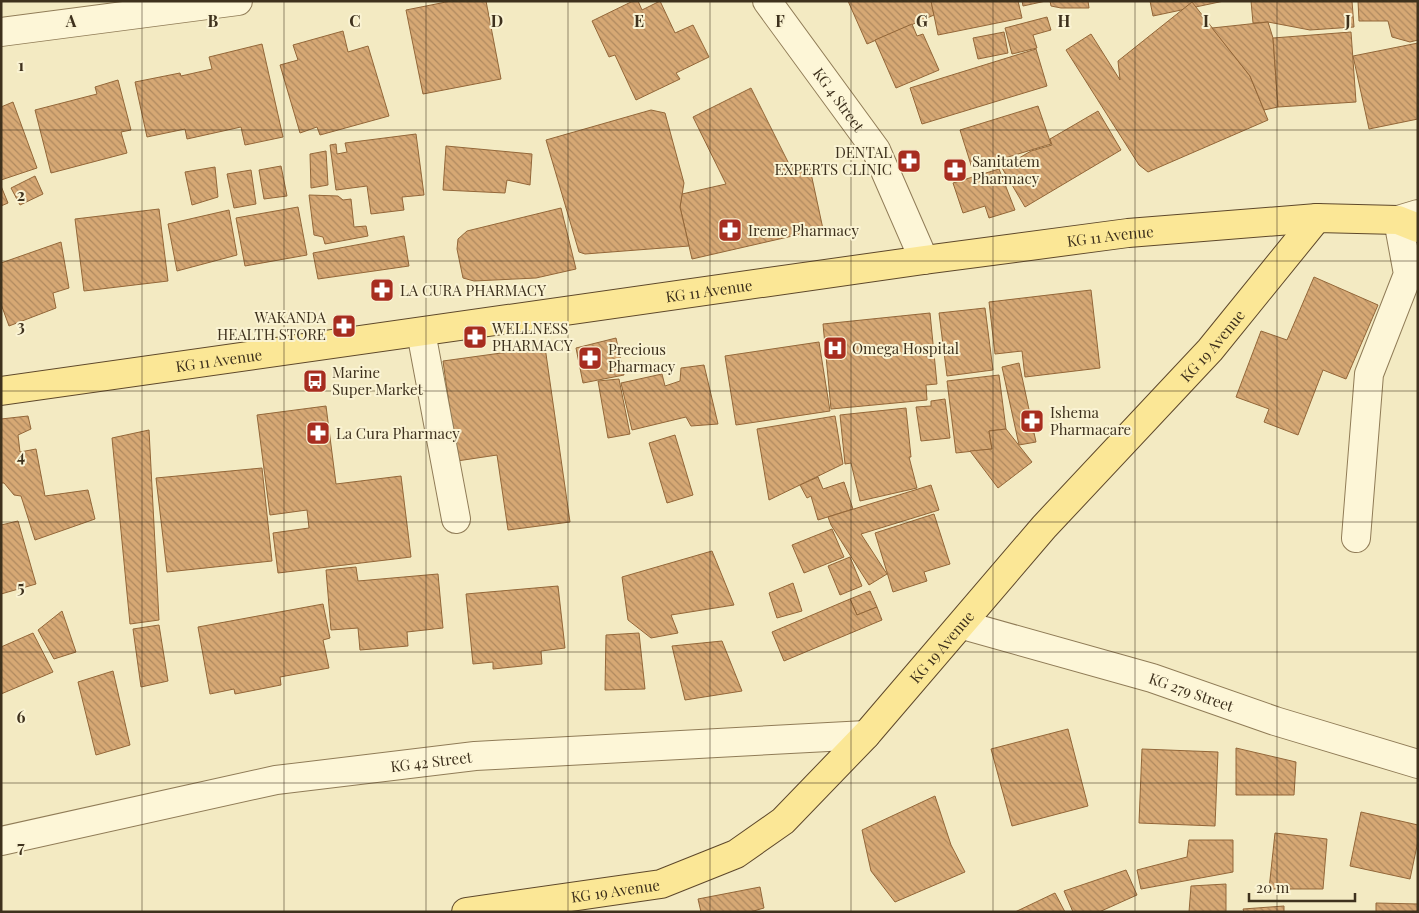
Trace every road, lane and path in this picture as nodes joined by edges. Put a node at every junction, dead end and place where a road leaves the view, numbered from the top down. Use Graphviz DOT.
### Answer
graph roads {
  1 [pos="238,1"];
  2 [pos="767,1"];
  3 [pos="1,32"];
  4 [pos="1317,218"];
  5 [pos="1411,221"];
  6 [pos="924,260"];
  7 [pos="421,332"];
  8 [pos="1,392"];
  9 [pos="456,519"];
  10 [pos="1356,538"];
  11 [pos="963,624"];
  12 [pos="866,735"];
  13 [pos="1418,764"];
  14 [pos="1,841"];
  15 [pos="466,912"];
  1 -- 3 [label="street"];
  2 -- 6 [label="street, KG 4 Street"];
  4 -- 5 [label="main road, KG 11 Avenue"];
  4 -- 6 [label="main road, KG 11 Avenue"];
  4 -- 11 [label="main road, KG 19 Avenue"];
  5 -- 10 [label="street"];
  6 -- 7 [label="main road, KG 11 Avenue"];
  7 -- 8 [label="main road, KG 11 Avenue"];
  7 -- 9 [label="street"];
  11 -- 12 [label="main road, KG 19 Avenue"];
  11 -- 13 [label="street, KG 279 Street"];
  12 -- 14 [label="street, KG 42 Street"];
  12 -- 15 [label="main road, KG 19 Avenue"];
}
